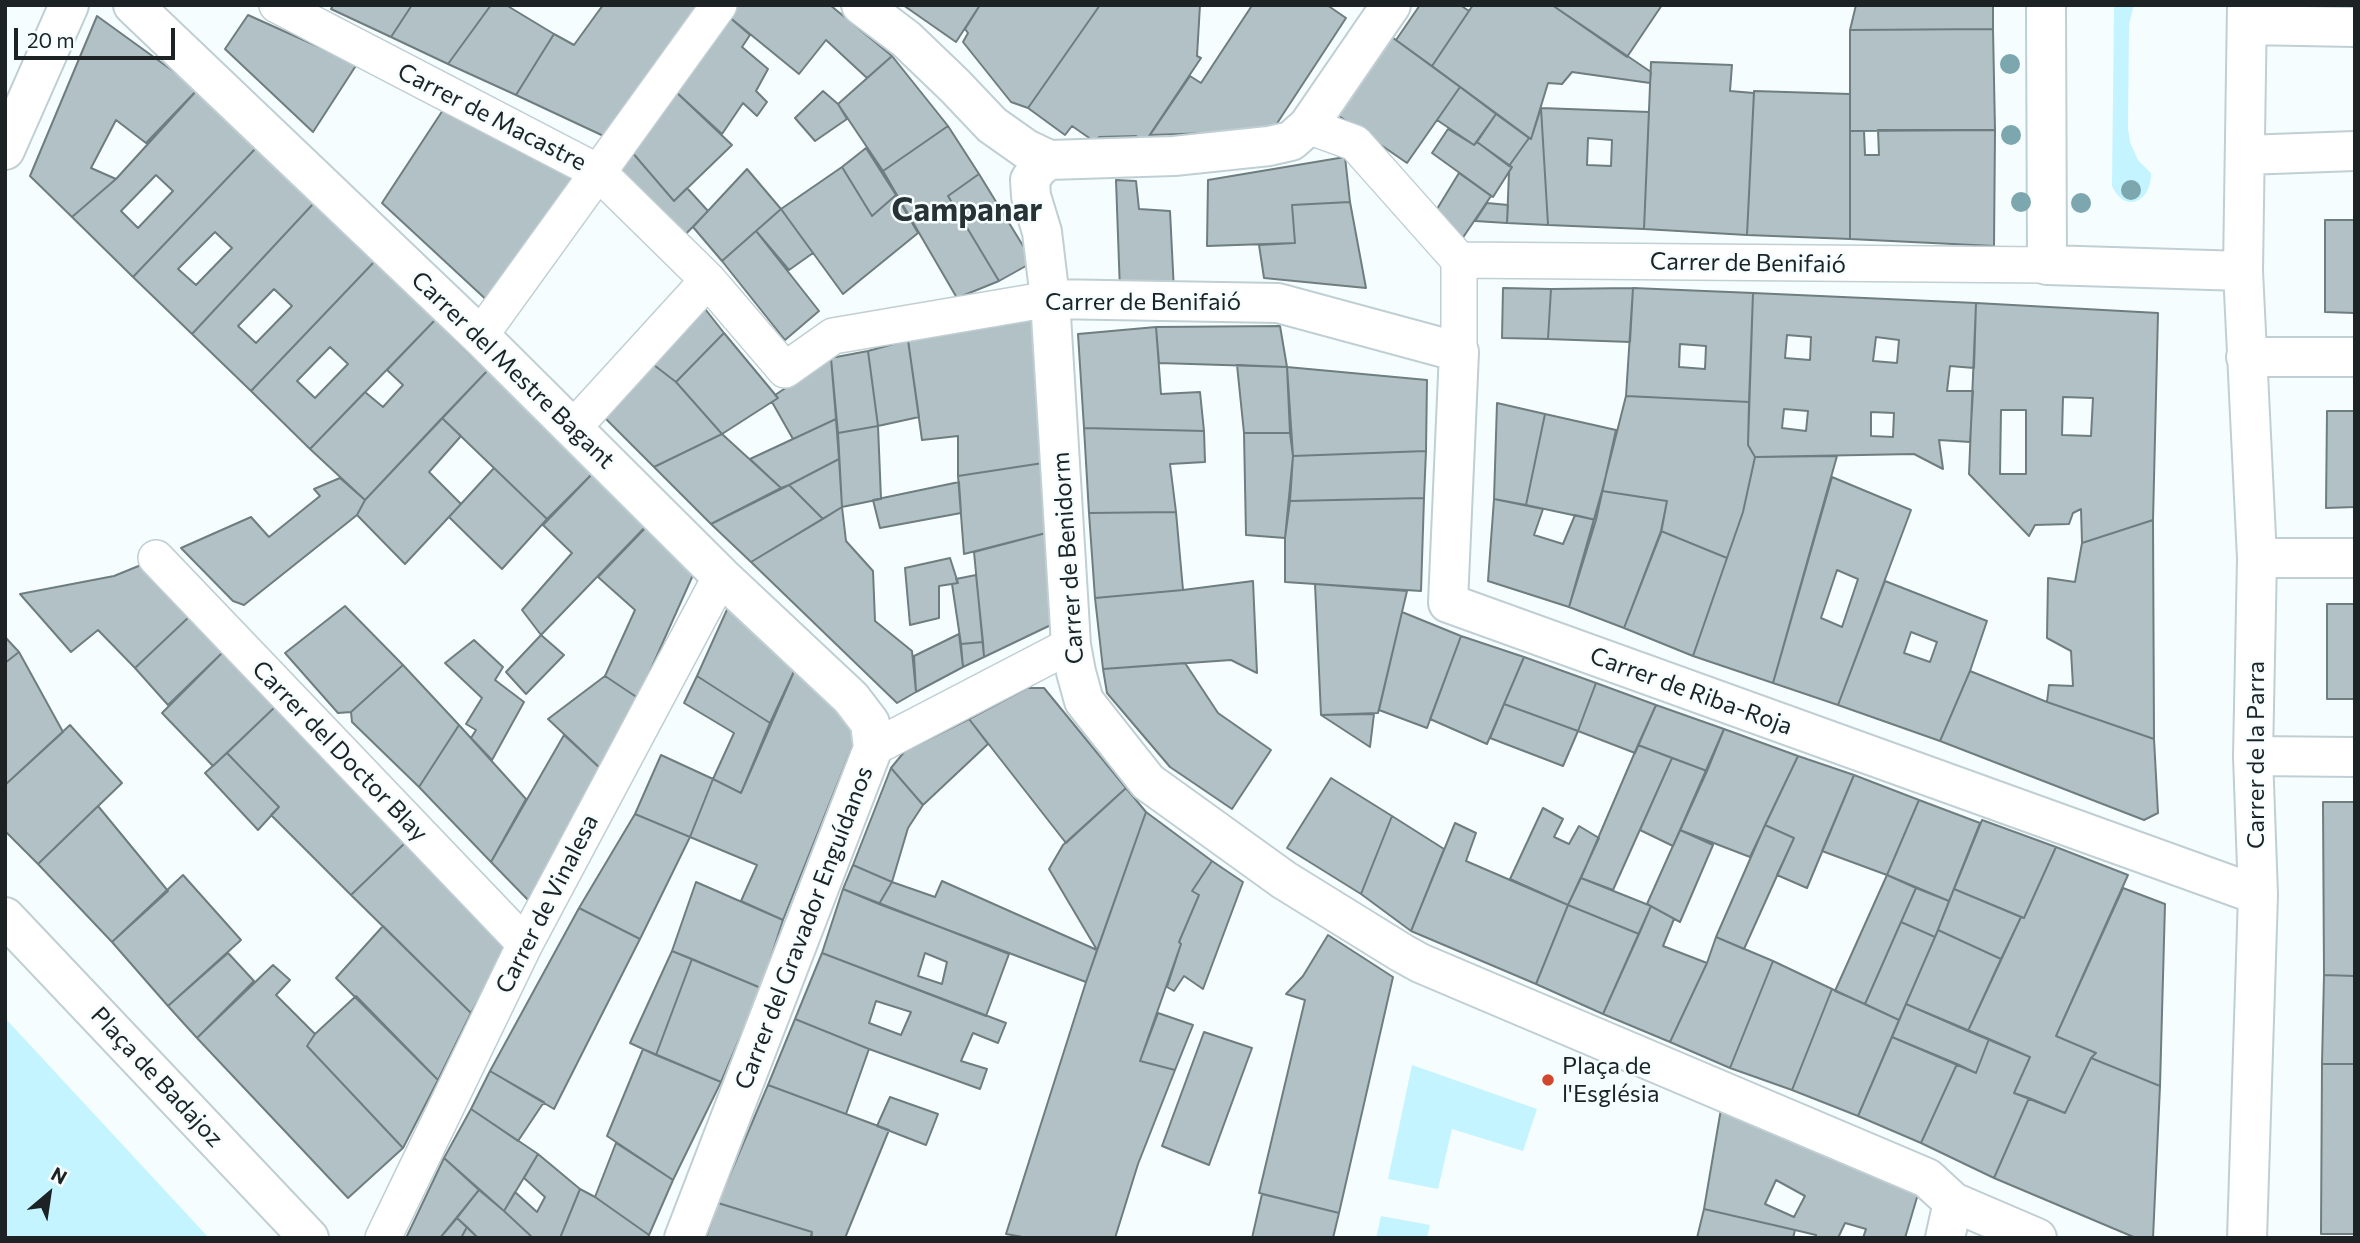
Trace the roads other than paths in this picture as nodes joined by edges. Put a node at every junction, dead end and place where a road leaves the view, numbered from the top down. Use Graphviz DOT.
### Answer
graph roads {
  1 [pos="69,5"];
  2 [pos="133,5"];
  3 [pos="277,5"];
  4 [pos="719,5"];
  5 [pos="861,5"];
  6 [pos="1391,5"];
  7 [pos="2046,5"];
  8 [pos="2247,15"];
  9 [pos="2355,27"];
  10 [pos="1308,126"];
  11 [pos="5,150"];
  12 [pos="2355,151"];
  13 [pos="2245,155"];
  14 [pos="1049,160"];
  15 [pos="598,172"];
  16 [pos="1459,260"];
  17 [pos="2047,265"];
  18 [pos="2243,271"];
  19 [pos="708,279"];
  20 [pos="1050,299"];
  21 [pos="480,336"];
  22 [pos="1459,352"];
  23 [pos="2246,357"];
  24 [pos="2355,357"];
  25 [pos="573,428"];
  26 [pos="156,558"];
  27 [pos="2257,558"];
  28 [pos="2355,558"];
  29 [pos="721,576"];
  30 [pos="1071,645"];
  31 [pos="873,748"];
  32 [pos="2253,756"];
  33 [pos="2355,757"];
  34 [pos="2258,894"];
  35 [pos="5,916"];
  36 [pos="525,944"];
  37 [pos="1949,1220"];
  38 [pos="309,1238"];
  39 [pos="383,1238"];
  40 [pos="684,1238"];
  41 [pos="2038,1238"];
  42 [pos="2246,1238"];
  1 -- 11 [label="street"];
  2 -- 21 [label="street, Carrer del Mestre Bagant"];
  3 -- 15 [label="street, Carrer de Macastre"];
  4 -- 15 [label="street, Carrer de Macastre"];
  5 -- 14 [label="street"];
  6 -- 10 [label="street"];
  7 -- 17 [label="street"];
  8 -- 9 [label="street"];
  8 -- 13 [label="street, Carrer de la Parra"];
  10 -- 14 [label="street"];
  10 -- 16 [label="street"];
  12 -- 13 [label="street"];
  13 -- 18 [label="street, Carrer de la Parra"];
  14 -- 20 [label="street, Carrer de Benidorm"];
  15 -- 19 [label="street, Carrer de Benifaió"];
  15 -- 21 [label="street"];
  16 -- 17 [label="street, Carrer de Benifaió"];
  16 -- 22 [label="street, Carrer de Riba-Roja"];
  17 -- 18 [label="street, Carrer de Benifaió"];
  18 -- 23 [label="street, Carrer de la Parra"];
  19 -- 20 [label="street, Carrer de Benifaió"];
  19 -- 25 [label="street"];
  20 -- 22 [label="street, Carrer de Benifaió"];
  20 -- 30 [label="street, Carrer de Benidorm"];
  21 -- 25 [label="street, Carrer del Mestre Bagant"];
  22 -- 34 [label="street, Carrer de Riba-Roja"];
  23 -- 24 [label="street"];
  23 -- 27 [label="street, Carrer de la Parra"];
  25 -- 29 [label="street, Carrer del Mestre Bagant"];
  26 -- 36 [label="street, Carrer del Doctor Blay"];
  27 -- 28 [label="street"];
  27 -- 32 [label="street, Carrer de la Parra"];
  29 -- 31 [label="street, Carrer del Mestre Bagant"];
  29 -- 36 [label="street, Carrer de Vinalesa"];
  30 -- 31 [label="street, Carrer del Gravador Enguídanos"];
  30 -- 37 [label="street, Carrer de Benidorm"];
  31 -- 40 [label="street, Carrer del Gravador Enguídanos"];
  32 -- 33 [label="street"];
  32 -- 34 [label="street, Carrer de la Parra"];
  34 -- 42 [label="street, Carrer de la Parra"];
  35 -- 38 [label="street, Plaça de Badajoz"];
  36 -- 39 [label="street, Carrer de Vinalesa"];
  37 -- 41 [label="street"];
}
